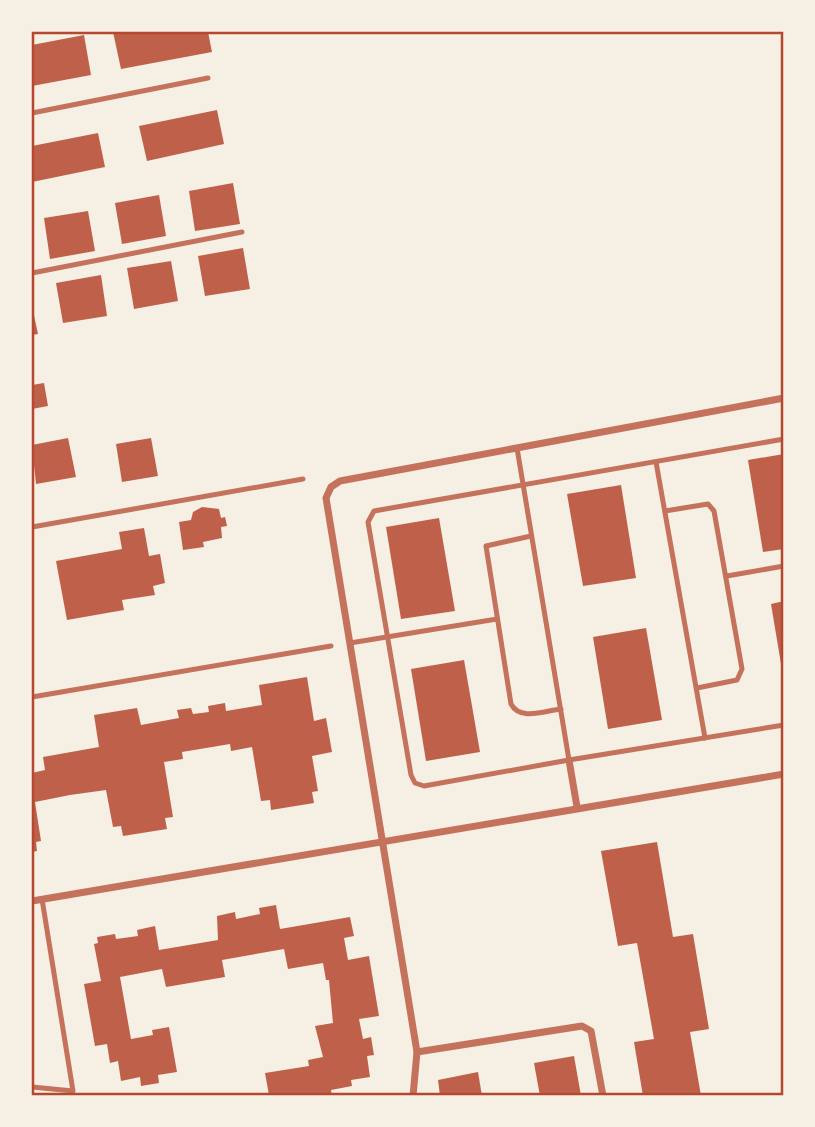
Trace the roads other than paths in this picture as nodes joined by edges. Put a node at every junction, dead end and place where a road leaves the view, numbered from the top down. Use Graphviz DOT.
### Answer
graph roads {
  1 [pos="208,78"];
  2 [pos="32,113"];
  3 [pos="242,232"];
  4 [pos="32,273"];
  5 [pos="783,398"];
  6 [pos="783,439"];
  7 [pos="517,448"];
  8 [pos="656,462"];
  9 [pos="303,480"];
  10 [pos="523,485"];
  11 [pos="665,511"];
  12 [pos="32,527"];
  13 [pos="531,536"];
  14 [pos="783,566"];
  15 [pos="726,576"];
  16 [pos="497,619"];
  17 [pos="387,636"];
  18 [pos="350,643"];
  19 [pos="331,646"];
  20 [pos="697,688"];
  21 [pos="32,696"];
  22 [pos="561,709"];
  23 [pos="783,725"];
  24 [pos="705,737"];
  25 [pos="569,760"];
  26 [pos="783,774"];
  27 [pos="578,807"];
  28 [pos="382,840"];
  29 [pos="42,899"];
  30 [pos="32,901"];
  31 [pos="417,1052"];
  32 [pos="32,1087"];
  33 [pos="413,1096"];
  34 [pos="603,1096"];
  1 -- 2 [label="lane"];
  3 -- 4 [label="lane"];
  5 -- 7 [label="street"];
  6 -- 8 [label="lane"];
  7 -- 10 [label="lane"];
  7 -- 18 [label="street"];
  8 -- 10 [label="lane"];
  8 -- 11 [label="lane"];
  9 -- 12 [label="lane"];
  10 -- 13 [label="lane"];
  10 -- 17 [label="lane"];
  11 -- 15 [label="lane"];
  11 -- 20 [label="lane"];
  13 -- 16 [label="lane"];
  13 -- 22 [label="lane"];
  14 -- 15 [label="lane"];
  15 -- 20 [label="lane"];
  16 -- 17 [label="lane"];
  16 -- 22 [label="lane"];
  17 -- 18 [label="lane"];
  17 -- 25 [label="lane"];
  18 -- 28 [label="street"];
  19 -- 21 [label="lane"];
  20 -- 24 [label="lane"];
  22 -- 25 [label="lane"];
  23 -- 24 [label="lane"];
  24 -- 25 [label="lane"];
  25 -- 27 [label="street"];
  26 -- 27 [label="street"];
  27 -- 28 [label="street"];
  28 -- 29 [label="street"];
  28 -- 31 [label="street"];
  29 -- 30 [label="street"];
  29 -- 32 [label="lane"];
  31 -- 33 [label="street"];
  31 -- 34 [label="street"];
}
